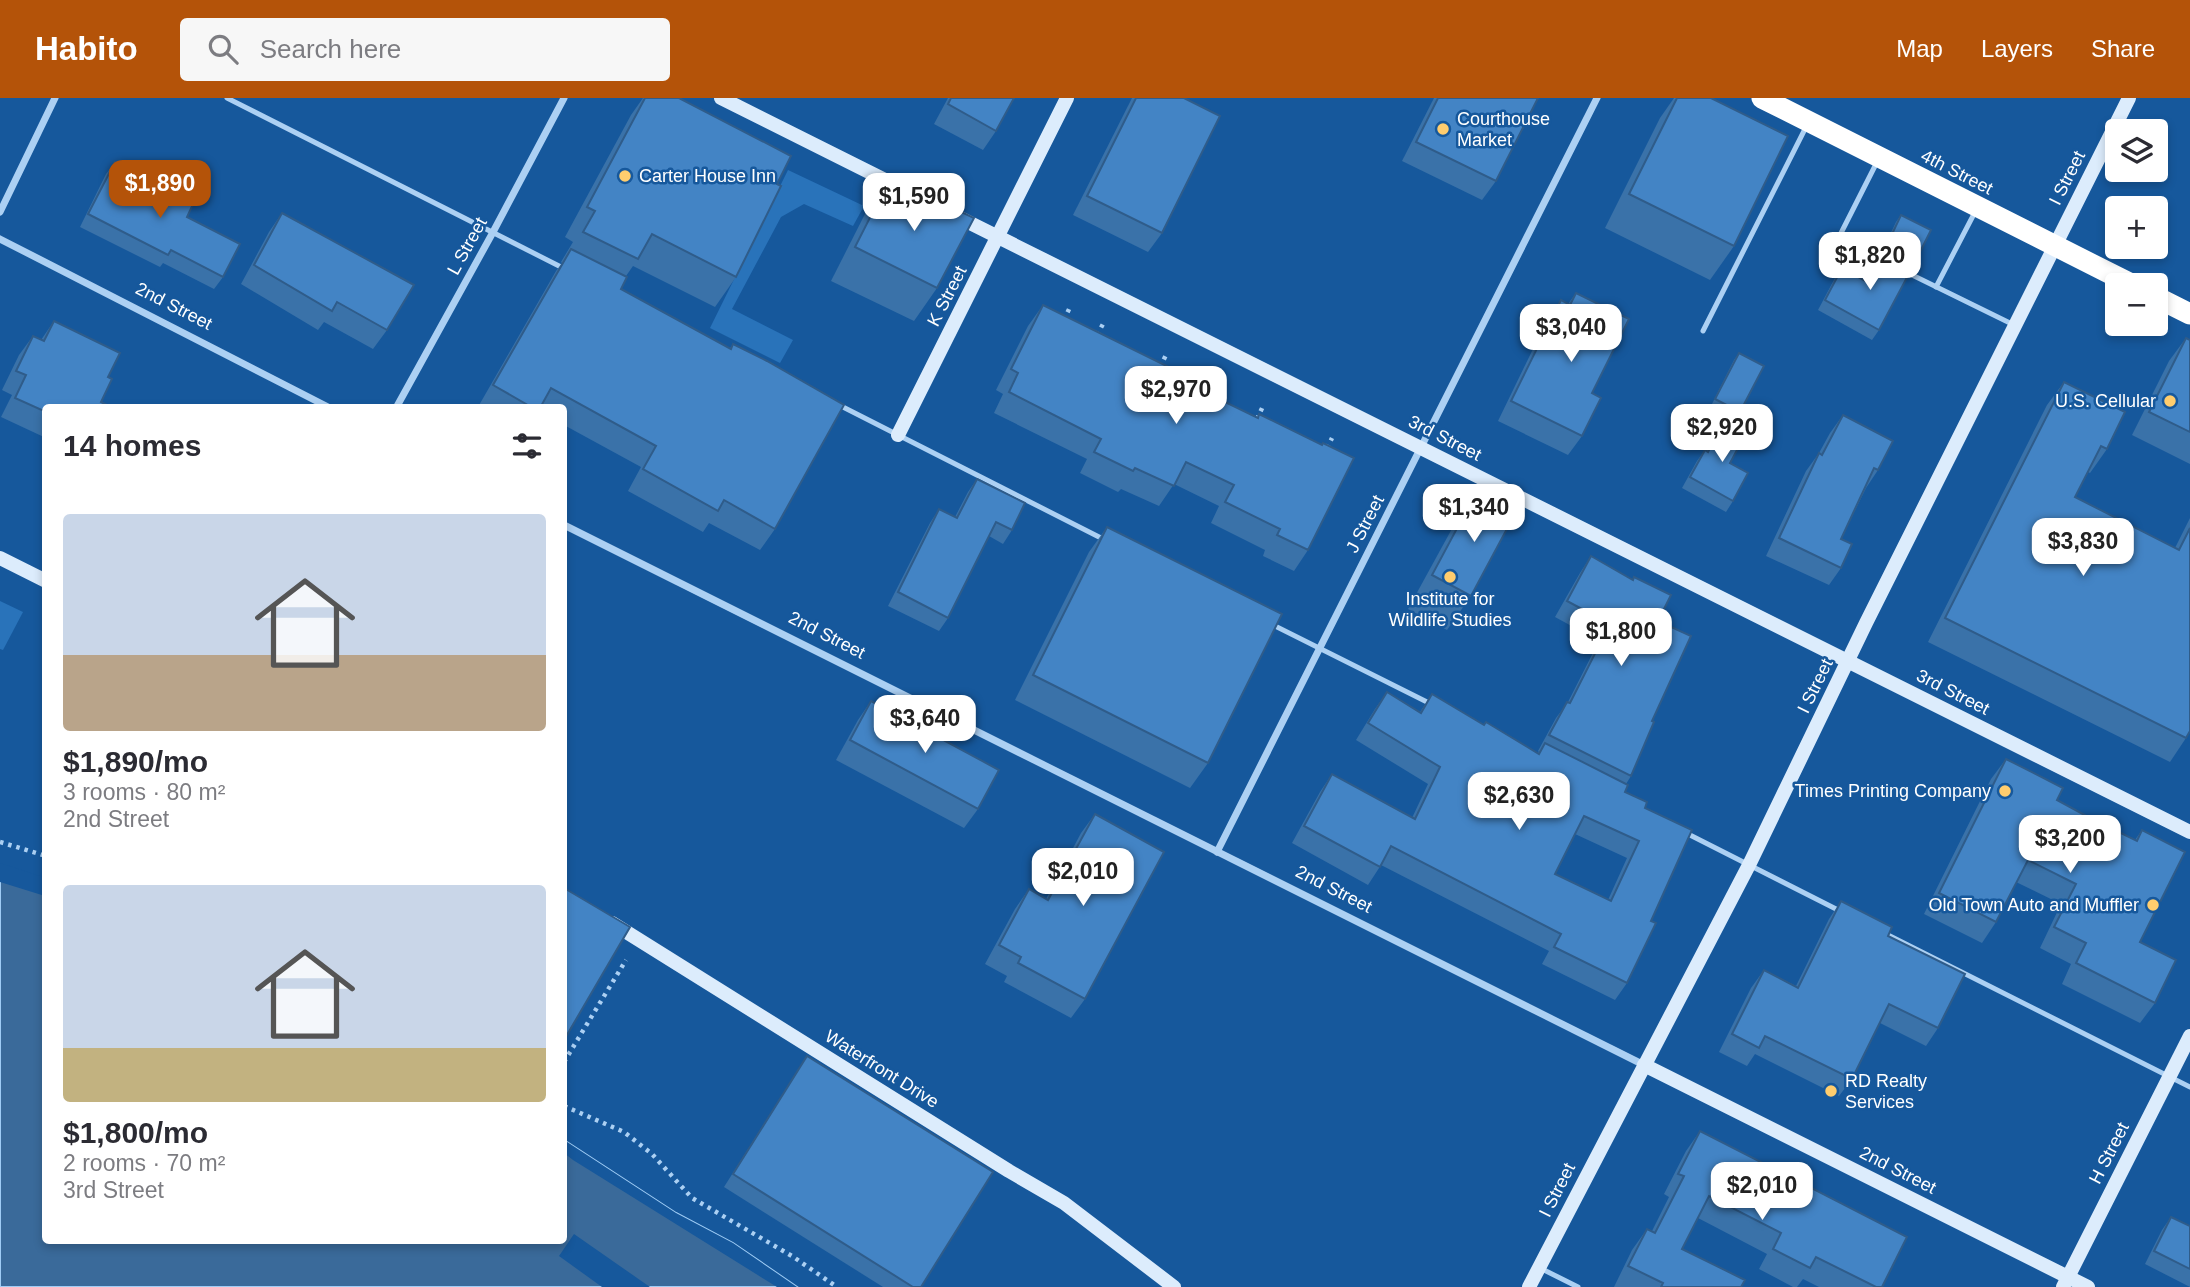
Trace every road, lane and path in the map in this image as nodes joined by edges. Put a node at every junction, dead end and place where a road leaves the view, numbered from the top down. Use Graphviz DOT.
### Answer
graph roads {
  1 [pos="55,98"];
  2 [pos="227,98"];
  3 [pos="564,98"];
  4 [pos="721,98"];
  5 [pos="1068,98"];
  6 [pos="1597,98"];
  7 [pos="1762,98"];
  8 [pos="2129,98"];
  9 [pos="1808,122"];
  10 [pos="1879,158"];
  11 [pos="1978,207"];
  12 [pos="0,212"];
  13 [pos="492,234"];
  14 [pos="998,236"];
  15 [pos="0,239"];
  16 [pos="2054,245"];
  17 [pos="1887,263"];
  18 [pos="1899,269"];
  19 [pos="567,270"];
  20 [pos="2109,273"];
  21 [pos="1936,287"];
  22 [pos="2168,303"];
  23 [pos="1070,307"];
  24 [pos="2190,314"];
  25 [pos="1102,324"];
  26 [pos="2015,325"];
  27 [pos="1060,327"];
  28 [pos="1703,331"];
  29 [pos="1094,340"];
  30 [pos="1166,355"];
  31 [pos="1155,378"];
  32 [pos="828,399"];
  33 [pos="322,404"];
  34 [pos="398,404"];
  35 [pos="1264,404"];
  36 [pos="1256,421"];
  37 [pos="898,435"];
  38 [pos="1332,438"];
  39 [pos="1421,447"];
  40 [pos="1323,456"];
  41 [pos="567,527"];
  42 [pos="1109,542"];
  43 [pos="0,558"];
  44 [pos="42,579"];
  45 [pos="1270,623"];
  46 [pos="1320,648"];
  47 [pos="1848,661"];
  48 [pos="1441,709"];
  49 [pos="1681,830"];
  50 [pos="2190,832"];
  51 [pos="0,842"];
  52 [pos="1217,852"];
  53 [pos="42,855"];
  54 [pos="1749,865"];
  55 [pos="599,915"];
  56 [pos="1848,915"];
  57 [pos="1873,927"];
  58 [pos="629,957"];
  59 [pos="2190,1036"];
  60 [pos="567,1057"];
  61 [pos="1644,1065"];
  62 [pos="2169,1077"];
  63 [pos="2190,1087"];
  64 [pos="567,1107"];
  65 [pos="1539,1267"];
  66 [pos="2065,1282"];
  67 [pos="837,1287"];
  68 [pos="1174,1287"];
  69 [pos="1528,1287"];
  70 [pos="1578,1287"];
  71 [pos="2088,1287"];
  1 -- 12 [label="street"];
  2 -- 13 [label="lane"];
  3 -- 13 [label="street, L Street"];
  4 -- 14 [label="street, 3rd Street"];
  5 -- 14 [label="street, K Street"];
  6 -- 39 [label="street, J Street"];
  7 -- 9 [label="highway, 4th Street"];
  8 -- 16 [label="street, I Street"];
  9 -- 10 [label="highway, 4th Street"];
  9 -- 28 [label="lane"];
  10 -- 11 [label="highway, 4th Street"];
  10 -- 17 [label="lane"];
  11 -- 16 [label="highway, 4th Street"];
  11 -- 21 [label="lane"];
  13 -- 19 [label="lane"];
  13 -- 34 [label="street, L Street"];
  14 -- 37 [label="street, K Street"];
  14 -- 39 [label="street, 3rd Street"];
  15 -- 33 [label="street, 2nd Street"];
  16 -- 20 [label="highway, 4th Street"];
  16 -- 26 [label="street, I Street"];
  18 -- 21 [label="lane"];
  21 -- 26 [label="lane"];
  22 -- 24 [label="highway"];
  23 -- 27 [label="path"];
  25 -- 29 [label="path"];
  26 -- 47 [label="street, I Street"];
  30 -- 31 [label="path"];
  32 -- 37 [label="lane"];
  35 -- 36 [label="path"];
  37 -- 42 [label="lane"];
  38 -- 40 [label="path"];
  39 -- 46 [label="street, J Street"];
  39 -- 47 [label="street, 3rd Street"];
  41 -- 52 [label="street, 2nd Street"];
  43 -- 44 [label="street"];
  45 -- 46 [label="lane"];
  46 -- 48 [label="lane"];
  46 -- 52 [label="street, J Street"];
  47 -- 50 [label="street, 3rd Street"];
  47 -- 54 [label="street, I Street"];
  49 -- 54 [label="lane"];
  51 -- 53 [label="path"];
  52 -- 61 [label="street, 2nd Street"];
  54 -- 56 [label="lane"];
  54 -- 61 [label="street, I Street"];
  55 -- 68 [label="street, Waterfront Drive"];
  57 -- 62 [label="lane"];
  58 -- 60 [label="path"];
  59 -- 62 [label="street, H Street"];
  61 -- 65 [label="street, I Street"];
  61 -- 66 [label="street, 2nd Street"];
  62 -- 63 [label="lane"];
  62 -- 66 [label="street, H Street"];
  64 -- 67 [label="path"];
  65 -- 69 [label="street, I Street"];
  65 -- 70 [label="lane"];
  66 -- 71 [label="street, 2nd Street"];
}
